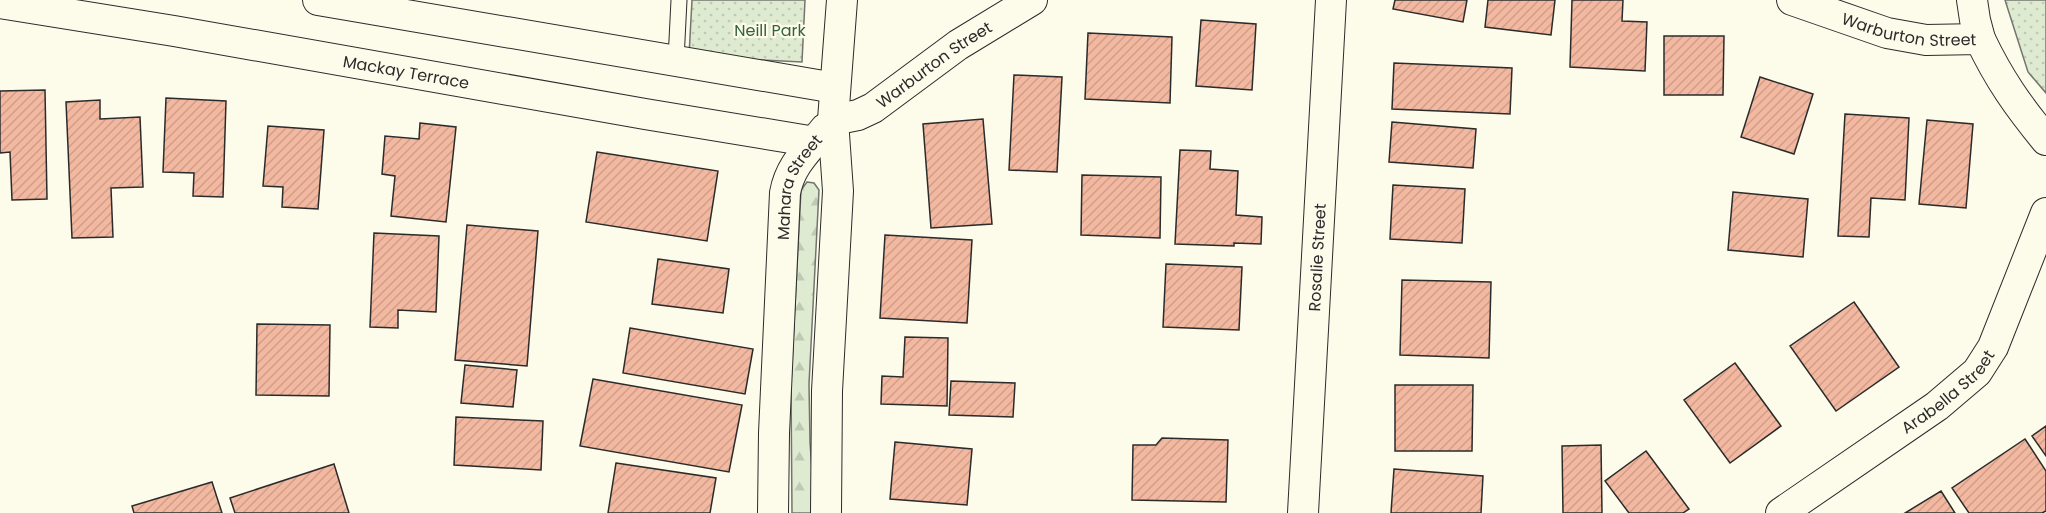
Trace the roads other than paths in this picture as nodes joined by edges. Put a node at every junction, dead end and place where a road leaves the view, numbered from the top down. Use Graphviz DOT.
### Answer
graph roads {
  1 [pos="318,0"];
  2 [pos="679,0"];
  3 [pos="842,0"];
  4 [pos="1032,0"];
  5 [pos="1331,0"];
  6 [pos="1792,0"];
  7 [pos="1972,0"];
  8 [pos="0,3"];
  9 [pos="1980,39"];
  10 [pos="676,60"];
  11 [pos="835,88"];
  12 [pos="824,131"];
  13 [pos="2046,140"];
  14 [pos="2046,213"];
  15 [pos="773,513"];
  16 [pos="826,513"];
  17 [pos="1302,513"];
  18 [pos="1781,513"];
  1 -- 10 [label="street"];
  2 -- 10 [label="lane"];
  3 -- 11 [label="street"];
  4 -- 12 [label="street, Warburton Street"];
  5 -- 17 [label="street, Rosalie Street"];
  6 -- 9 [label="street, Warburton Street"];
  7 -- 9 [label="street"];
  8 -- 12 [label="street, Mackay Terrace"];
  9 -- 13 [label="street, Warburton Street"];
  10 -- 11 [label="street"];
  11 -- 12 [label="street"];
  12 -- 15 [label="street, Mahara Street"];
  12 -- 16 [label="street, Mahara Street"];
  14 -- 18 [label="street, Arabella Street"];
}
